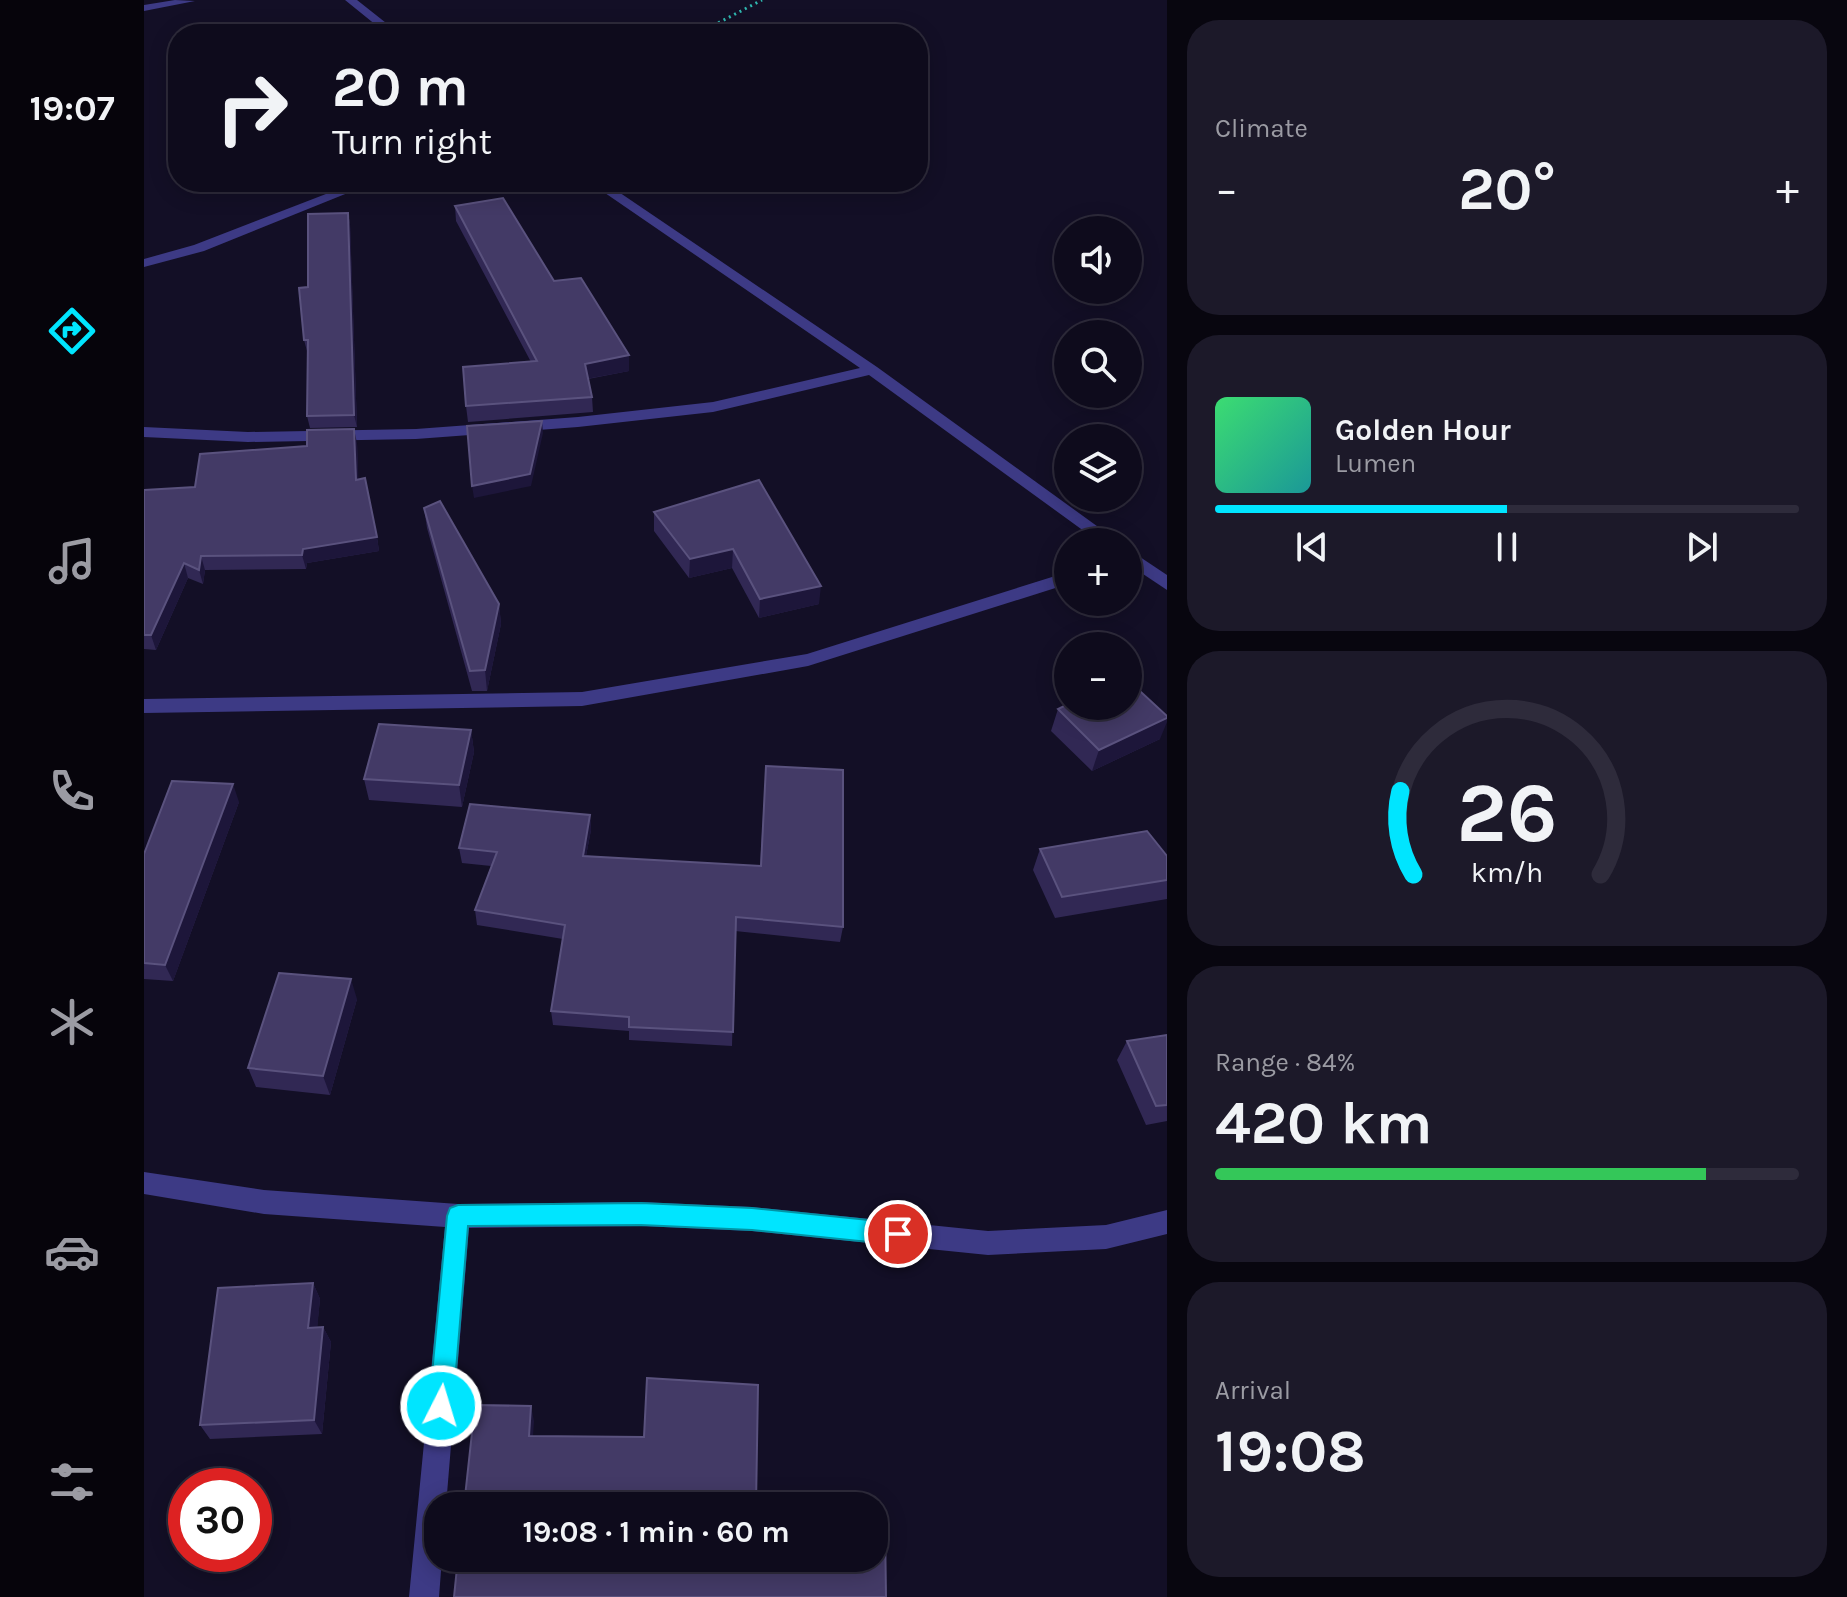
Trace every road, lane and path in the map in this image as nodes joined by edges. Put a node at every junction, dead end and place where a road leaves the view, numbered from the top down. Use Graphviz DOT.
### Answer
graph roads {
  1 [pos="350,0"];
  2 [pos="762,0"];
  3 [pos="190,1"];
  4 [pos="144,8"];
  5 [pos="381,24"];
  6 [pos="716,24"];
  7 [pos="343,192"];
  8 [pos="610,192"];
  9 [pos="144,263"];
  10 [pos="872,370"];
  11 [pos="144,432"];
  12 [pos="1091,528"];
  13 [pos="1142,566"];
  14 [pos="1054,582"];
  15 [pos="1167,584"];
  16 [pos="144,706"];
  17 [pos="144,1183"];
  18 [pos="458,1216"];
  19 [pos="1167,1222"];
  20 [pos="424,1597"];
  1 -- 5 [label="street"];
  2 -- 6 [label="path"];
  3 -- 4 [label="street"];
  7 -- 9 [label="street"];
  8 -- 10 [label="street"];
  10 -- 11 [label="street"];
  10 -- 12 [label="street"];
  13 -- 15 [label="street"];
  14 -- 16 [label="street"];
  17 -- 18 [label="street"];
  18 -- 19 [label="street"];
  18 -- 20 [label="street"];
}
